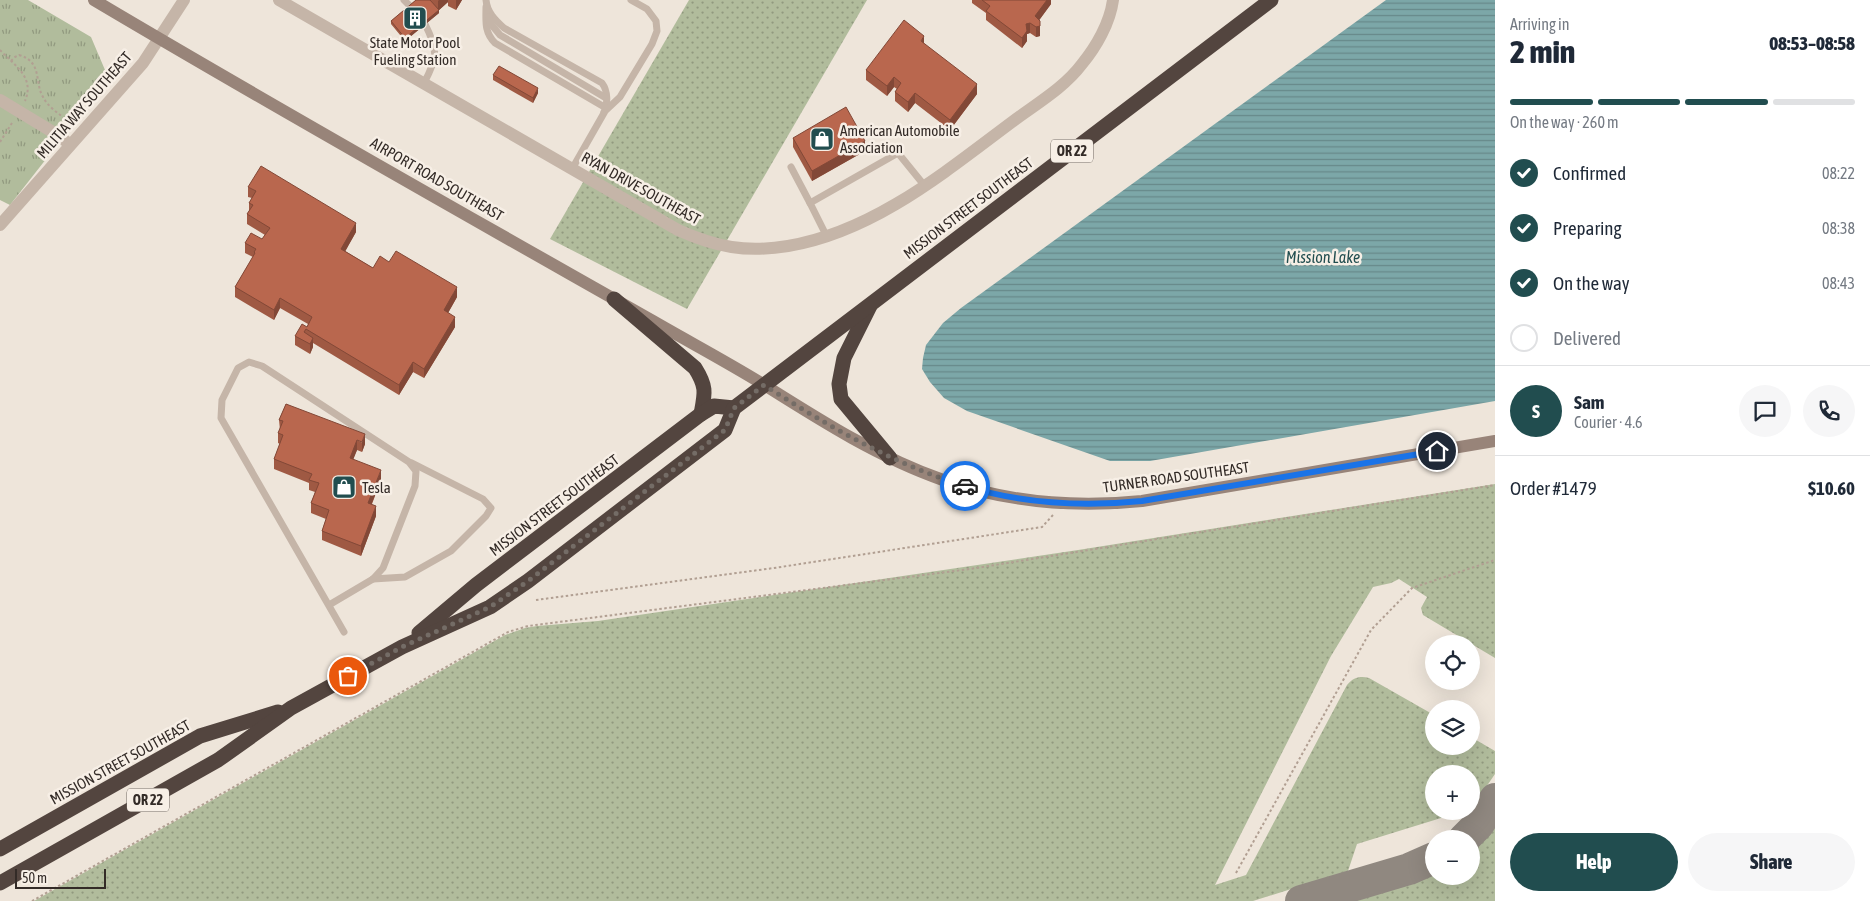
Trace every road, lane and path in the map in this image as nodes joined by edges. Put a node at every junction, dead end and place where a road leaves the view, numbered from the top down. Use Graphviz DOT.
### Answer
graph roads {
  1 [pos="94,0"];
  2 [pos="184,0"];
  3 [pos="279,0"];
  4 [pos="404,0"];
  5 [pos="631,0"];
  6 [pos="1113,0"];
  7 [pos="1272,0"];
  8 [pos="486,3"];
  9 [pos="411,7"];
  10 [pos="425,24"];
  11 [pos="160,39"];
  12 [pos="11,62"];
  13 [pos="424,83"];
  14 [pos="0,100"];
  15 [pos="606,103"];
  16 [pos="63,117"];
  17 [pos="70,145"];
  18 [pos="791,167"];
  19 [pos="572,169"];
  20 [pos="924,184"];
  21 [pos="810,203"];
  22 [pos="0,225"];
  23 [pos="826,235"];
  24 [pos="614,299"];
  25 [pos="872,302"];
  26 [pos="764,385"];
  27 [pos="734,408"];
  28 [pos="701,414"];
  29 [pos="1495,441"];
  30 [pos="890,458"];
  31 [pos="409,462"];
  32 [pos="1495,485"];
  33 [pos="1063,504"];
  34 [pos="1495,560"];
  35 [pos="373,579"];
  36 [pos="536,600"];
  37 [pos="329,606"];
  38 [pos="344,632"];
  39 [pos="402,647"];
  40 [pos="291,708"];
  41 [pos="0,849"];
  42 [pos="1236,873"];
  43 [pos="0,883"];
  44 [pos="32,901"];
  1 -- 11 [label="main road, AIRPORT ROAD SOUTHEAST"];
  2 -- 11 [label="street, MILITIA WAY SOUTHEAST"];
  3 -- 13 [label="street, RYAN DRIVE SOUTHEAST"];
  4 -- 9 [label="lane"];
  5 -- 15 [label="lane"];
  6 -- 20 [label="street, RYAN DRIVE SOUTHEAST"];
  7 -- 25 [label="highway, MISSION STREET SOUTHEAST / OR 22"];
  8 -- 15 [label="lane"];
  8 -- 15 [label="lane"];
  10 -- 13 [label="lane"];
  11 -- 17 [label="street, MILITIA WAY SOUTHEAST"];
  11 -- 24 [label="main road, AIRPORT ROAD SOUTHEAST"];
  12 -- 16 [label="path"];
  13 -- 19 [label="street, RYAN DRIVE SOUTHEAST"];
  14 -- 17 [label="street"];
  15 -- 19 [label="lane"];
  17 -- 22 [label="street, MILITIA WAY SOUTHEAST"];
  18 -- 21 [label="lane"];
  19 -- 23 [label="street, RYAN DRIVE SOUTHEAST"];
  20 -- 21 [label="lane"];
  20 -- 23 [label="street, RYAN DRIVE SOUTHEAST"];
  21 -- 23 [label="lane"];
  24 -- 26 [label="main road, AIRPORT ROAD SOUTHEAST"];
  24 -- 28 [label="highway"];
  25 -- 26 [label="highway, MISSION STREET SOUTHEAST / OR 22"];
  25 -- 30 [label="highway, OR 22"];
  26 -- 27 [label="highway, MISSION STREET SOUTHEAST / OR 22"];
  26 -- 30 [label="main road, TURNER ROAD SOUTHEAST"];
  27 -- 28 [label="highway, MISSION STREET SOUTHEAST / OR 22"];
  27 -- 39 [label="highway, MISSION STREET SOUTHEAST / OR 22"];
  28 -- 39 [label="highway, MISSION STREET SOUTHEAST / OR 22"];
  29 -- 33 [label="main road, TURNER ROAD SOUTHEAST"];
  30 -- 33 [label="main road, TURNER ROAD SOUTHEAST"];
  31 -- 35 [label="lane"];
  31 -- 35 [label="lane"];
  31 -- 37 [label="lane"];
  32 -- 44 [label="path"];
  33 -- 36 [label="path"];
  34 -- 42 [label="path"];
  35 -- 37 [label="lane"];
  37 -- 38 [label="lane"];
  39 -- 40 [label="highway, MISSION STREET SOUTHEAST / OR 22"];
  40 -- 41 [label="highway, MISSION STREET SOUTHEAST / OR 22"];
  40 -- 43 [label="highway, MISSION STREET SOUTHEAST / OR 22"];
}
